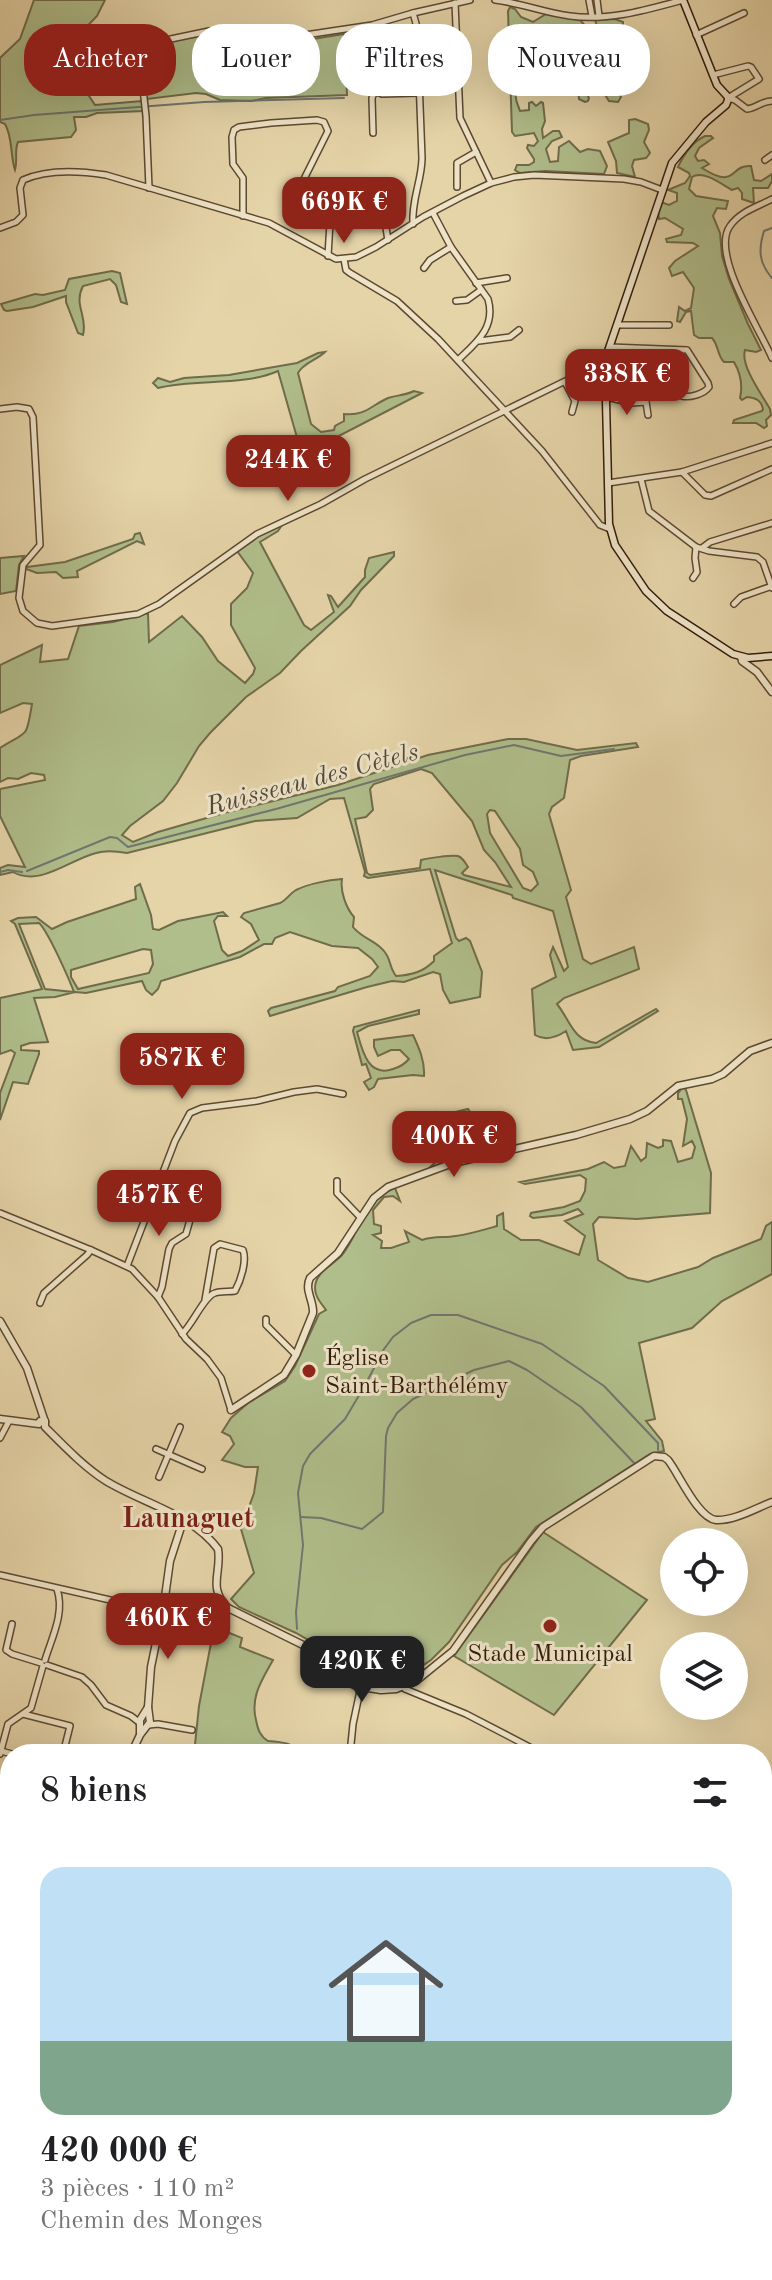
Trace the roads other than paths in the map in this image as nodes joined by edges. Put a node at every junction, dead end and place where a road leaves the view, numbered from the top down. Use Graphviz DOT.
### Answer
graph roads {
  1 [pos="470,0"];
  2 [pos="495,0"];
  3 [pos="589,0"];
  4 [pos="597,0"];
  5 [pos="683,0"];
  6 [pos="455,3"];
  7 [pos="413,13"];
  8 [pos="744,13"];
  9 [pos="595,16"];
  10 [pos="375,24"];
  11 [pos="416,24"];
  12 [pos="336,30"];
  13 [pos="696,35"];
  14 [pos="713,75"];
  15 [pos="373,96"];
  16 [pos="419,96"];
  17 [pos="728,98"];
  18 [pos="772,101"];
  19 [pos="373,133"];
  20 [pos="476,152"];
  21 [pos="772,155"];
  22 [pos="765,160"];
  23 [pos="491,183"];
  24 [pos="457,187"];
  25 [pos="149,188"];
  26 [pos="662,190"];
  27 [pos="378,196"];
  28 [pos="772,199"];
  29 [pos="414,204"];
  30 [pos="433,213"];
  31 [pos="243,216"];
  32 [pos="423,217"];
  33 [pos="413,224"];
  34 [pos="0,228"];
  35 [pos="388,240"];
  36 [pos="451,247"];
  37 [pos="328,256"];
  38 [pos="344,259"];
  39 [pos="424,268"];
  40 [pos="507,278"];
  41 [pos="486,281"];
  42 [pos="476,283"];
  43 [pos="481,290"];
  44 [pos="488,299"];
  45 [pos="456,301"];
  46 [pos="617,325"];
  47 [pos="669,325"];
  48 [pos="519,330"];
  49 [pos="478,340"];
  50 [pos="610,347"];
  51 [pos="672,351"];
  52 [pos="772,358"];
  53 [pos="458,360"];
  54 [pos="605,365"];
  55 [pos="565,382"];
  56 [pos="644,389"];
  57 [pos="607,397"];
  58 [pos="646,402"];
  59 [pos="0,409"];
  60 [pos="507,412"];
  61 [pos="572,412"];
  62 [pos="648,415"];
  63 [pos="772,443"];
  64 [pos="772,469"];
  65 [pos="682,472"];
  66 [pos="641,479"];
  67 [pos="608,483"];
  68 [pos="772,523"];
  69 [pos="609,526"];
  70 [pos="699,548"];
  71 [pos="693,578"];
  72 [pos="772,587"];
  73 [pos="734,604"];
  74 [pos="772,656"];
  75 [pos="745,658"];
  76 [pos="772,692"];
  77 [pos="772,1043"];
  78 [pos="343,1094"];
  79 [pos="337,1181"];
  80 [pos="195,1202"];
  81 [pos="0,1213"];
  82 [pos="360,1217"];
  83 [pos="91,1250"];
  84 [pos="127,1266"];
  85 [pos="158,1297"];
  86 [pos="205,1300"];
  87 [pos="40,1303"];
  88 [pos="266,1319"];
  89 [pos="0,1321"];
  90 [pos="182,1334"];
  91 [pos="296,1355"];
  92 [pos="231,1410"];
  93 [pos="4,1420"];
  94 [pos="42,1424"];
  95 [pos="180,1427"];
  96 [pos="0,1438"];
  97 [pos="156,1449"];
  98 [pos="170,1455"];
  99 [pos="202,1469"];
  100 [pos="159,1477"];
  101 [pos="772,1502"];
  102 [pos="183,1521"];
  103 [pos="0,1575"];
  104 [pos="48,1587"];
  105 [pos="57,1589"];
  106 [pos="59,1605"];
  107 [pos="163,1612"];
  108 [pos="12,1624"];
  109 [pos="44,1663"];
  110 [pos="361,1687"];
  111 [pos="405,1689"];
  112 [pos="23,1714"];
  113 [pos="145,1721"];
  114 [pos="192,1730"];
  115 [pos="2,1744"];
  116 [pos="66,1744"];
  117 [pos="136,1744"];
  118 [pos="352,1744"];
  119 [pos="524,1744"];
  1 -- 6 [label="street"];
  2 -- 9 [label="street"];
  3 -- 9 [label="street"];
  4 -- 9 [label="street"];
  5 -- 9 [label="street"];
  5 -- 13 [label="street"];
  6 -- 7 [label="street"];
  6 -- 20 [label="street"];
  7 -- 10 [label="street"];
  7 -- 11 [label="street"];
  8 -- 13 [label="street"];
  12 -- 25 [label="street"];
  13 -- 14 [label="street"];
  14 -- 17 [label="street"];
  14 -- 17 [label="street"];
  15 -- 19 [label="street"];
  16 -- 29 [label="street"];
  17 -- 18 [label="street"];
  17 -- 26 [label="street"];
  20 -- 23 [label="street"];
  20 -- 24 [label="street"];
  21 -- 22 [label="street"];
  23 -- 26 [label="street"];
  23 -- 30 [label="street"];
  25 -- 31 [label="street"];
  25 -- 34 [label="street"];
  26 -- 46 [label="street"];
  27 -- 35 [label="street"];
  28 -- 52 [label="street"];
  29 -- 32 [label="street"];
  29 -- 33 [label="street"];
  30 -- 32 [label="street"];
  30 -- 36 [label="street"];
  31 -- 37 [label="street"];
  31 -- 37 [label="street"];
  32 -- 33 [label="street"];
  33 -- 35 [label="street"];
  35 -- 38 [label="street"];
  36 -- 39 [label="street"];
  36 -- 42 [label="street"];
  37 -- 38 [label="street"];
  38 -- 53 [label="street"];
  40 -- 41 [label="street"];
  41 -- 42 [label="street"];
  41 -- 44 [label="street"];
  42 -- 43 [label="street"];
  43 -- 44 [label="street"];
  43 -- 45 [label="street"];
  44 -- 49 [label="street"];
  46 -- 47 [label="street"];
  46 -- 50 [label="street"];
  48 -- 49 [label="street"];
  49 -- 53 [label="street"];
  50 -- 51 [label="street"];
  50 -- 54 [label="street"];
  51 -- 51 [label="street"];
  53 -- 60 [label="street"];
  54 -- 55 [label="street"];
  54 -- 57 [label="street"];
  55 -- 60 [label="street"];
  55 -- 61 [label="street"];
  56 -- 58 [label="street"];
  57 -- 58 [label="street"];
  57 -- 67 [label="street"];
  58 -- 62 [label="street"];
  59 -- 60 [label="street"];
  60 -- 69 [label="street"];
  63 -- 65 [label="street"];
  64 -- 65 [label="street"];
  65 -- 66 [label="street"];
  66 -- 67 [label="street"];
  66 -- 70 [label="street"];
  67 -- 69 [label="street"];
  68 -- 70 [label="street"];
  69 -- 75 [label="street"];
  70 -- 71 [label="street"];
  70 -- 72 [label="street"];
  72 -- 73 [label="street"];
  74 -- 75 [label="street"];
  75 -- 76 [label="street"];
  77 -- 82 [label="street"];
  78 -- 84 [label="street"];
  79 -- 82 [label="street"];
  80 -- 85 [label="street"];
  81 -- 83 [label="street"];
  82 -- 91 [label="street"];
  83 -- 84 [label="street"];
  83 -- 87 [label="street"];
  84 -- 85 [label="street"];
  85 -- 90 [label="street"];
  86 -- 86 [label="street"];
  86 -- 90 [label="street"];
  88 -- 91 [label="street"];
  89 -- 94 [label="street"];
  90 -- 92 [label="street"];
  91 -- 92 [label="street"];
  93 -- 94 [label="street"];
  93 -- 96 [label="street"];
  94 -- 102 [label="street"];
  95 -- 98 [label="street"];
  97 -- 98 [label="street"];
  98 -- 99 [label="street"];
  98 -- 100 [label="street"];
  101 -- 110 [label="street"];
  102 -- 107 [label="street"];
  102 -- 110 [label="street"];
  103 -- 104 [label="street"];
  104 -- 105 [label="street"];
  104 -- 106 [label="street"];
  105 -- 106 [label="street"];
  105 -- 107 [label="street"];
  106 -- 109 [label="street"];
  107 -- 113 [label="street"];
  108 -- 109 [label="street"];
  109 -- 112 [label="street"];
  109 -- 113 [label="street"];
  110 -- 118 [label="street"];
  111 -- 119 [label="street"];
  112 -- 115 [label="street"];
  112 -- 116 [label="street"];
  113 -- 114 [label="street"];
  113 -- 117 [label="street"];
}
